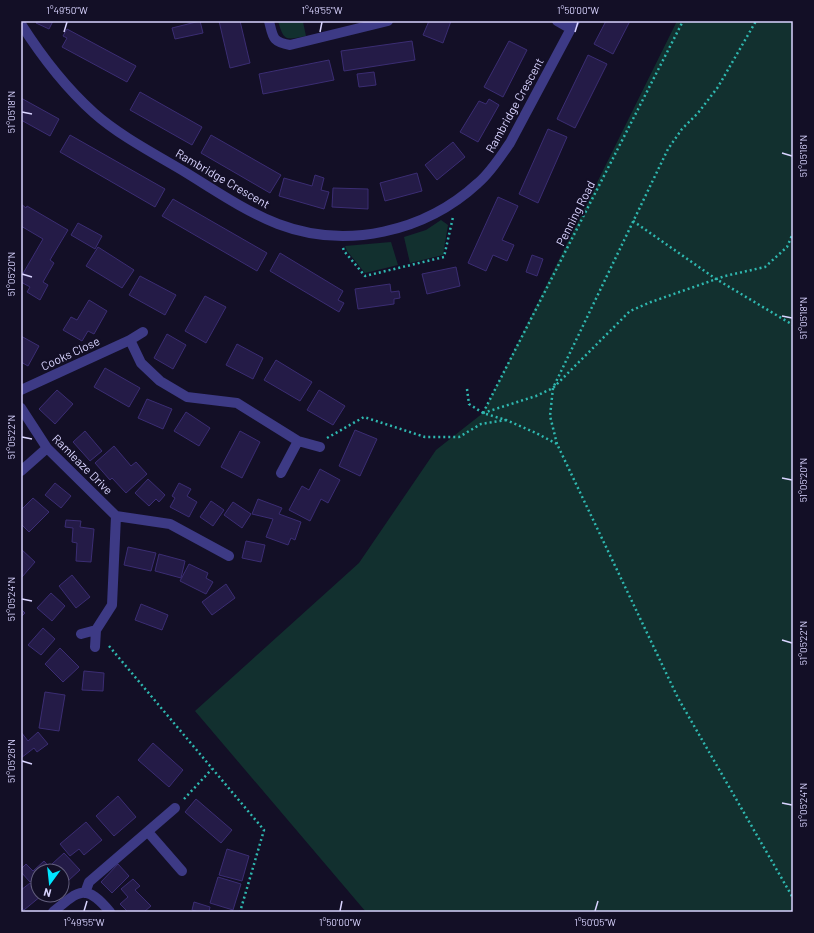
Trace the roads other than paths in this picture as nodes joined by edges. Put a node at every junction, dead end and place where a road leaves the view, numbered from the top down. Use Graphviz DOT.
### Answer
graph roads {
  1 [pos="269,21"];
  2 [pos="388,21"];
  3 [pos="557,21"];
  4 [pos="21,24"];
  5 [pos="573,25"];
  6 [pos="143,332"];
  7 [pos="130,340"];
  8 [pos="21,390"];
  9 [pos="21,408"];
  10 [pos="298,441"];
  11 [pos="317,446"];
  12 [pos="47,448"];
  13 [pos="21,471"];
  14 [pos="280,473"];
  15 [pos="116,516"];
  16 [pos="229,556"];
  17 [pos="96,630"];
  18 [pos="81,634"];
  19 [pos="95,647"];
  20 [pos="175,808"];
  21 [pos="148,832"];
  22 [pos="182,871"];
  23 [pos="85,893"];
  24 [pos="53,912"];
  25 [pos="110,912"];
  1 -- 2 [label="street"];
  3 -- 5 [label="street"];
  4 -- 5 [label="street, Rambridge Crescent"];
  6 -- 7 [label="street, Cooks Close"];
  7 -- 8 [label="street, Cooks Close"];
  7 -- 10 [label="street"];
  9 -- 12 [label="street, Ramleaze Drive"];
  10 -- 11 [label="street"];
  10 -- 14 [label="street"];
  12 -- 13 [label="street"];
  12 -- 15 [label="street, Ramleaze Drive"];
  15 -- 16 [label="street"];
  15 -- 17 [label="street"];
  17 -- 18 [label="street"];
  17 -- 19 [label="street"];
  20 -- 21 [label="street"];
  21 -- 22 [label="street"];
  21 -- 23 [label="street"];
  23 -- 24 [label="street"];
  23 -- 25 [label="street"];
}
